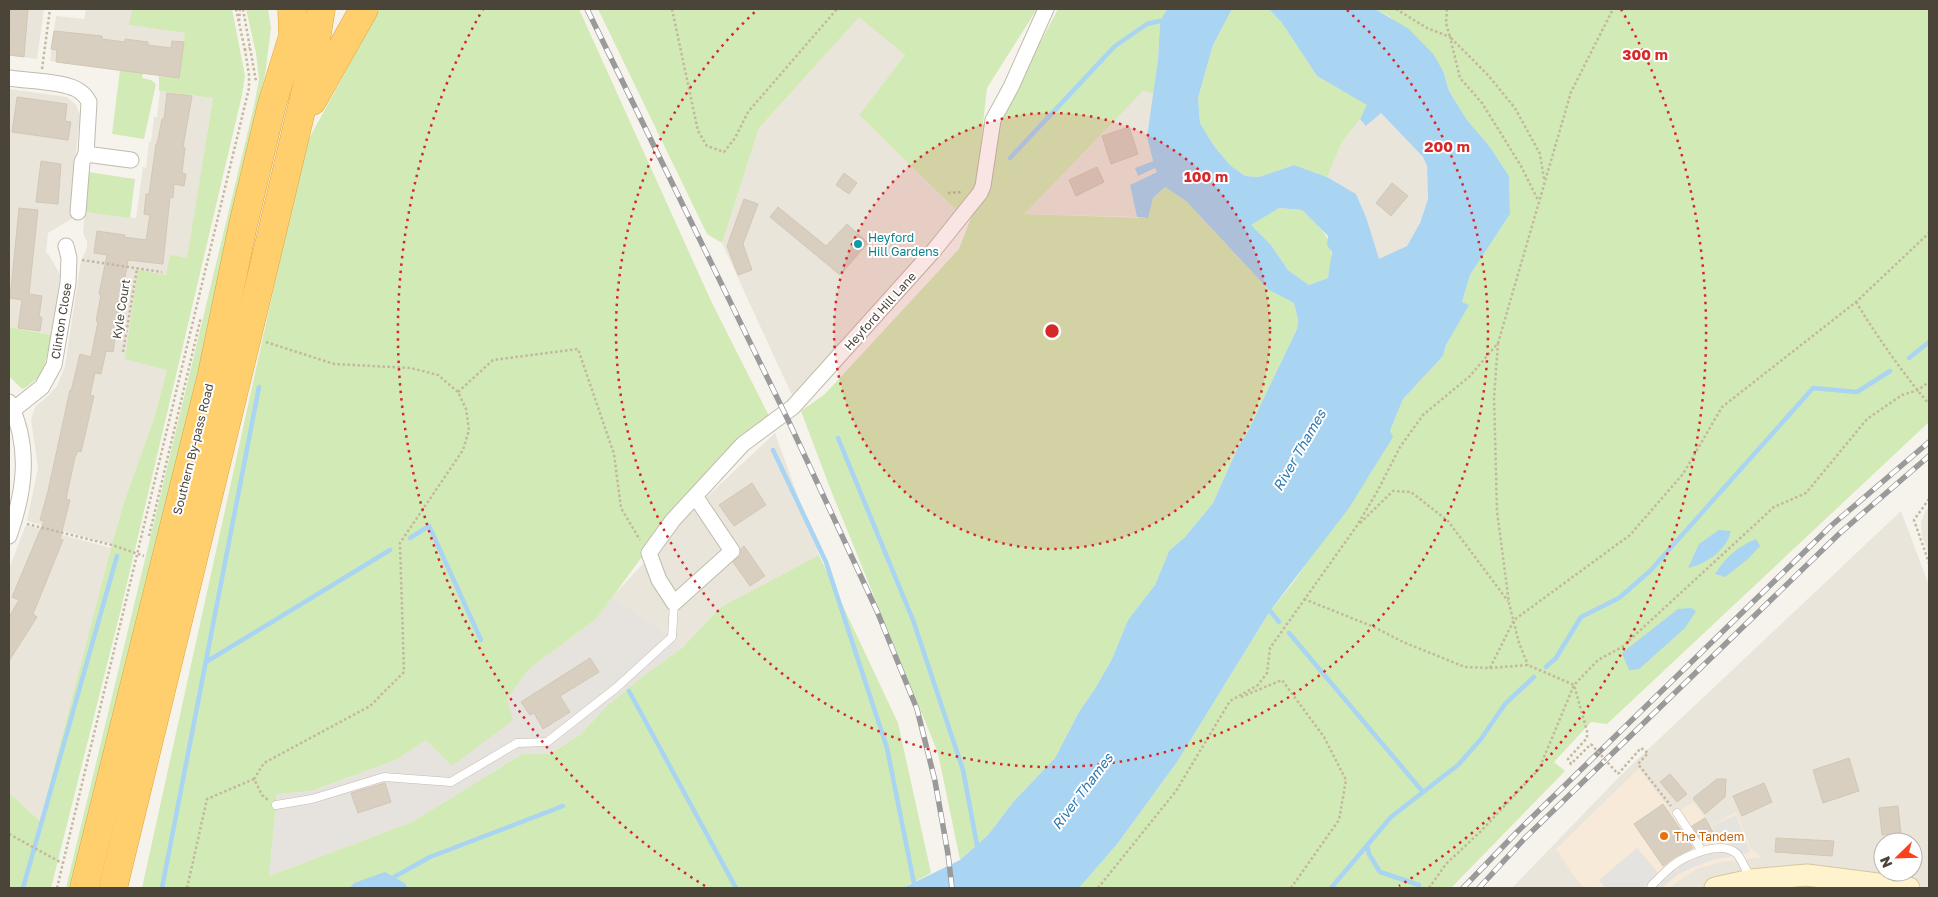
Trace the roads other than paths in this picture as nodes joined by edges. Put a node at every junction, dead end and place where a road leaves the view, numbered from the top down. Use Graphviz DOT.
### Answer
graph roads {
  1 [pos="275,9"];
  2 [pos="292,9"];
  3 [pos="321,9"];
  4 [pos="364,9"];
  5 [pos="1046,9"];
  6 [pos="9,78"];
  7 [pos="272,104"];
  8 [pos="296,128"];
  9 [pos="86,154"];
  10 [pos="131,160"];
  11 [pos="78,212"];
  12 [pos="67,252"];
  13 [pos="11,406"];
  14 [pos="695,496"];
  15 [pos="9,536"];
  16 [pos="674,603"];
  17 [pos="276,805"];
  18 [pos="1677,813"];
  19 [pos="1702,851"];
  20 [pos="1751,880"];
  21 [pos="1785,882"];
  22 [pos="84,888"];
  23 [pos="113,888"];
  24 [pos="1651,888"];
  25 [pos="1714,888"];
  26 [pos="1910,888"];
  1 -- 7 [label="highway"];
  2 -- 7 [label="highway, Southern By-pass Road"];
  3 -- 8 [label="highway, Southern By-pass Road"];
  4 -- 8 [label="highway, Southern By-pass Road"];
  5 -- 14 [label="street, Heyford Hill Lane"];
  6 -- 9 [label="street"];
  7 -- 22 [label="highway, Southern By-pass Road"];
  8 -- 23 [label="highway, Southern By-pass Road"];
  9 -- 10 [label="street"];
  9 -- 11 [label="street"];
  12 -- 13 [label="street, Clinton Close"];
  13 -- 15 [label="street"];
  14 -- 16 [label="street, Heyford Hill Lane"];
  14 -- 16 [label="street"];
  16 -- 17 [label="lane"];
  18 -- 19 [label="lane"];
  19 -- 20 [label="lane"];
  19 -- 24 [label="lane"];
  20 -- 21 [label="street"];
  20 -- 25 [label="street"];
  21 -- 26 [label="street"];
}
